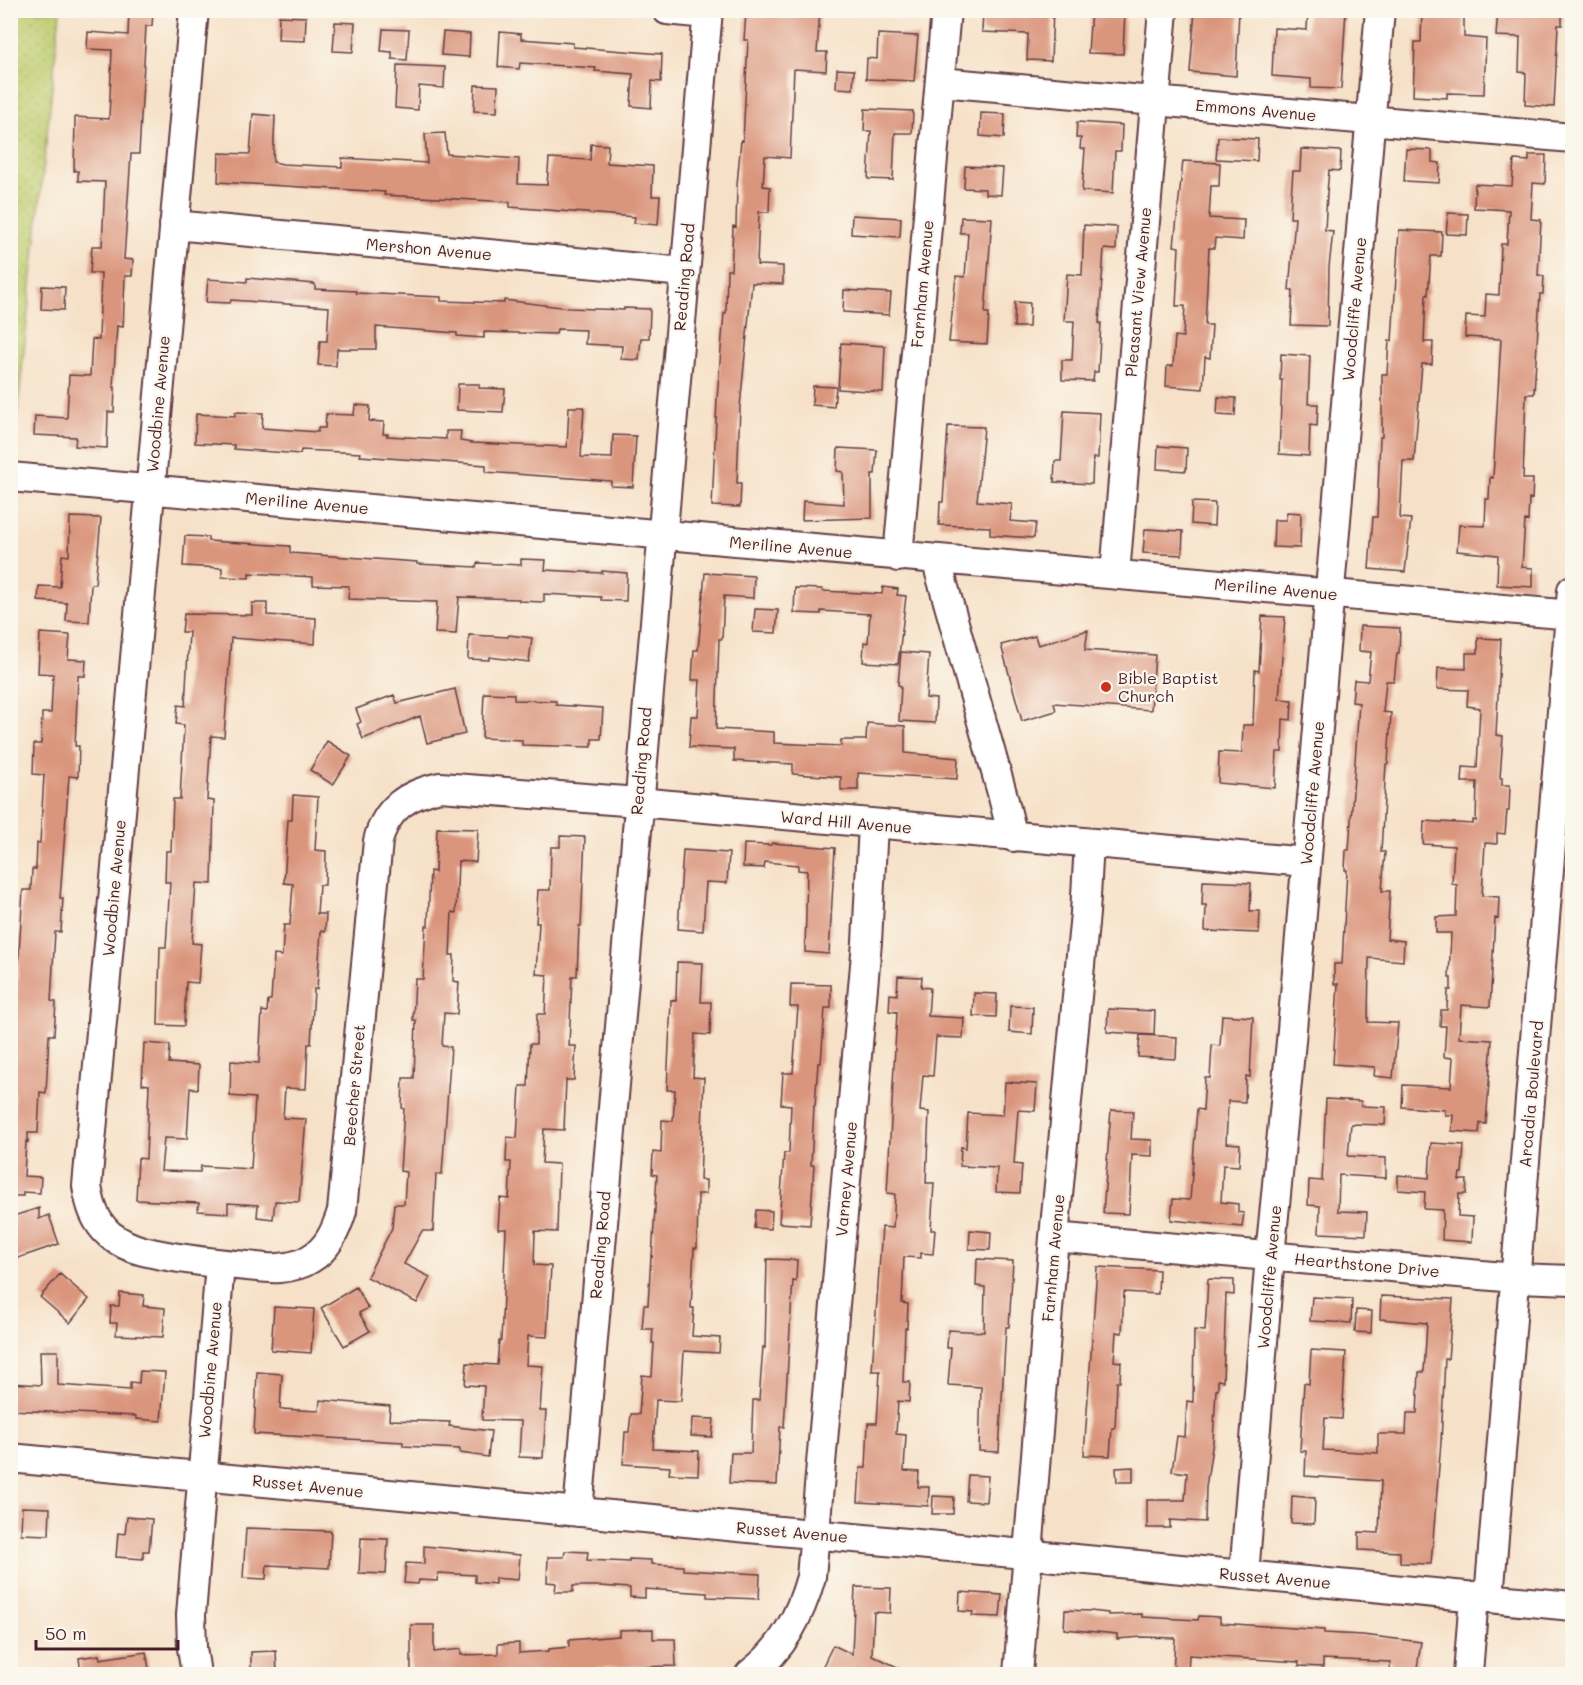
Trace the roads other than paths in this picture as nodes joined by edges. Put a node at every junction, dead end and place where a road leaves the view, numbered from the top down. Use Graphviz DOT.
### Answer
graph roads {
  1 [pos="194,10"];
  2 [pos="667,10"];
  3 [pos="946,10"];
  4 [pos="1163,10"];
  5 [pos="1380,10"];
  6 [pos="707,12"];
  7 [pos="940,82"];
  8 [pos="1155,101"];
  9 [pos="1370,120"];
  10 [pos="1572,138"];
  11 [pos="174,225"];
  12 [pos="684,272"];
  13 [pos="10,477"];
  14 [pos="151,488"];
  15 [pos="661,535"];
  16 [pos="898,556"];
  17 [pos="936,559"];
  18 [pos="1115,574"];
  19 [pos="1329,593"];
  20 [pos="1572,607"];
  21 [pos="638,802"];
  22 [pos="393,811"];
  23 [pos="873,824"];
  24 [pos="1013,837"];
  25 [pos="1089,843"];
  26 [pos="1306,862"];
  27 [pos="1054,1238"];
  28 [pos="1270,1256"];
  29 [pos="220,1264"];
  30 [pos="1515,1278"];
  31 [pos="1572,1280"];
  32 [pos="10,1458"];
  33 [pos="201,1475"];
  34 [pos="578,1512"];
  35 [pos="815,1534"];
  36 [pos="1028,1555"];
  37 [pos="1244,1575"];
  38 [pos="1482,1597"];
  39 [pos="1572,1606"];
  40 [pos="196,1674"];
  41 [pos="750,1674"];
  42 [pos="1018,1674"];
  43 [pos="1468,1674"];
  1 -- 11 [label="street, Woodbine Avenue"];
  2 -- 6 [label="street"];
  3 -- 7 [label="street, Farnham Avenue"];
  4 -- 8 [label="street, Pleasant View Avenue"];
  5 -- 9 [label="street, Woodcliffe Avenue"];
  6 -- 12 [label="street, Reading Road"];
  7 -- 8 [label="street, Emmons Avenue"];
  7 -- 16 [label="street, Farnham Avenue"];
  8 -- 9 [label="street, Emmons Avenue"];
  8 -- 18 [label="street, Pleasant View Avenue"];
  9 -- 10 [label="street, Emmons Avenue"];
  9 -- 19 [label="street, Woodcliffe Avenue"];
  11 -- 12 [label="street, Mershon Avenue"];
  11 -- 14 [label="street, Woodbine Avenue"];
  12 -- 15 [label="street, Reading Road"];
  13 -- 14 [label="street, Meriline Avenue"];
  14 -- 15 [label="street, Meriline Avenue"];
  14 -- 29 [label="street, Woodbine Avenue"];
  15 -- 16 [label="street, Meriline Avenue"];
  15 -- 21 [label="street, Reading Road"];
  16 -- 17 [label="street, Meriline Avenue"];
  17 -- 18 [label="street, Meriline Avenue"];
  17 -- 24 [label="street"];
  18 -- 19 [label="street, Meriline Avenue"];
  19 -- 20 [label="street, Meriline Avenue"];
  19 -- 26 [label="street, Woodcliffe Avenue"];
  20 -- 30 [label="street, Arcadia Boulevard"];
  21 -- 22 [label="street, Ward Hill Avenue"];
  21 -- 23 [label="street, Ward Hill Avenue"];
  21 -- 34 [label="street, Reading Road"];
  22 -- 29 [label="street, Beecher Street"];
  23 -- 24 [label="street, Ward Hill Avenue"];
  23 -- 35 [label="street, Varney Avenue"];
  24 -- 25 [label="street, Ward Hill Avenue"];
  25 -- 26 [label="street, Ward Hill Avenue"];
  25 -- 27 [label="street, Farnham Avenue"];
  26 -- 28 [label="street, Woodcliffe Avenue"];
  27 -- 28 [label="street, Hearthstone Drive"];
  27 -- 36 [label="street, Farnham Avenue"];
  28 -- 30 [label="street, Hearthstone Drive"];
  28 -- 37 [label="street, Woodcliffe Avenue"];
  29 -- 33 [label="street, Woodbine Avenue"];
  30 -- 31 [label="street, Hearthstone Drive"];
  30 -- 38 [label="street, Arcadia Boulevard"];
  32 -- 33 [label="street, Russet Avenue"];
  33 -- 34 [label="street, Russet Avenue"];
  33 -- 40 [label="street, Woodbine Avenue"];
  34 -- 35 [label="street, Russet Avenue"];
  35 -- 36 [label="street, Russet Avenue"];
  35 -- 41 [label="street, Varney Avenue"];
  36 -- 37 [label="street, Russet Avenue"];
  36 -- 42 [label="street, Farnham Avenue"];
  37 -- 38 [label="street, Russet Avenue"];
  38 -- 39 [label="street, Russet Avenue"];
  38 -- 43 [label="street, Arcadia Boulevard"];
}
